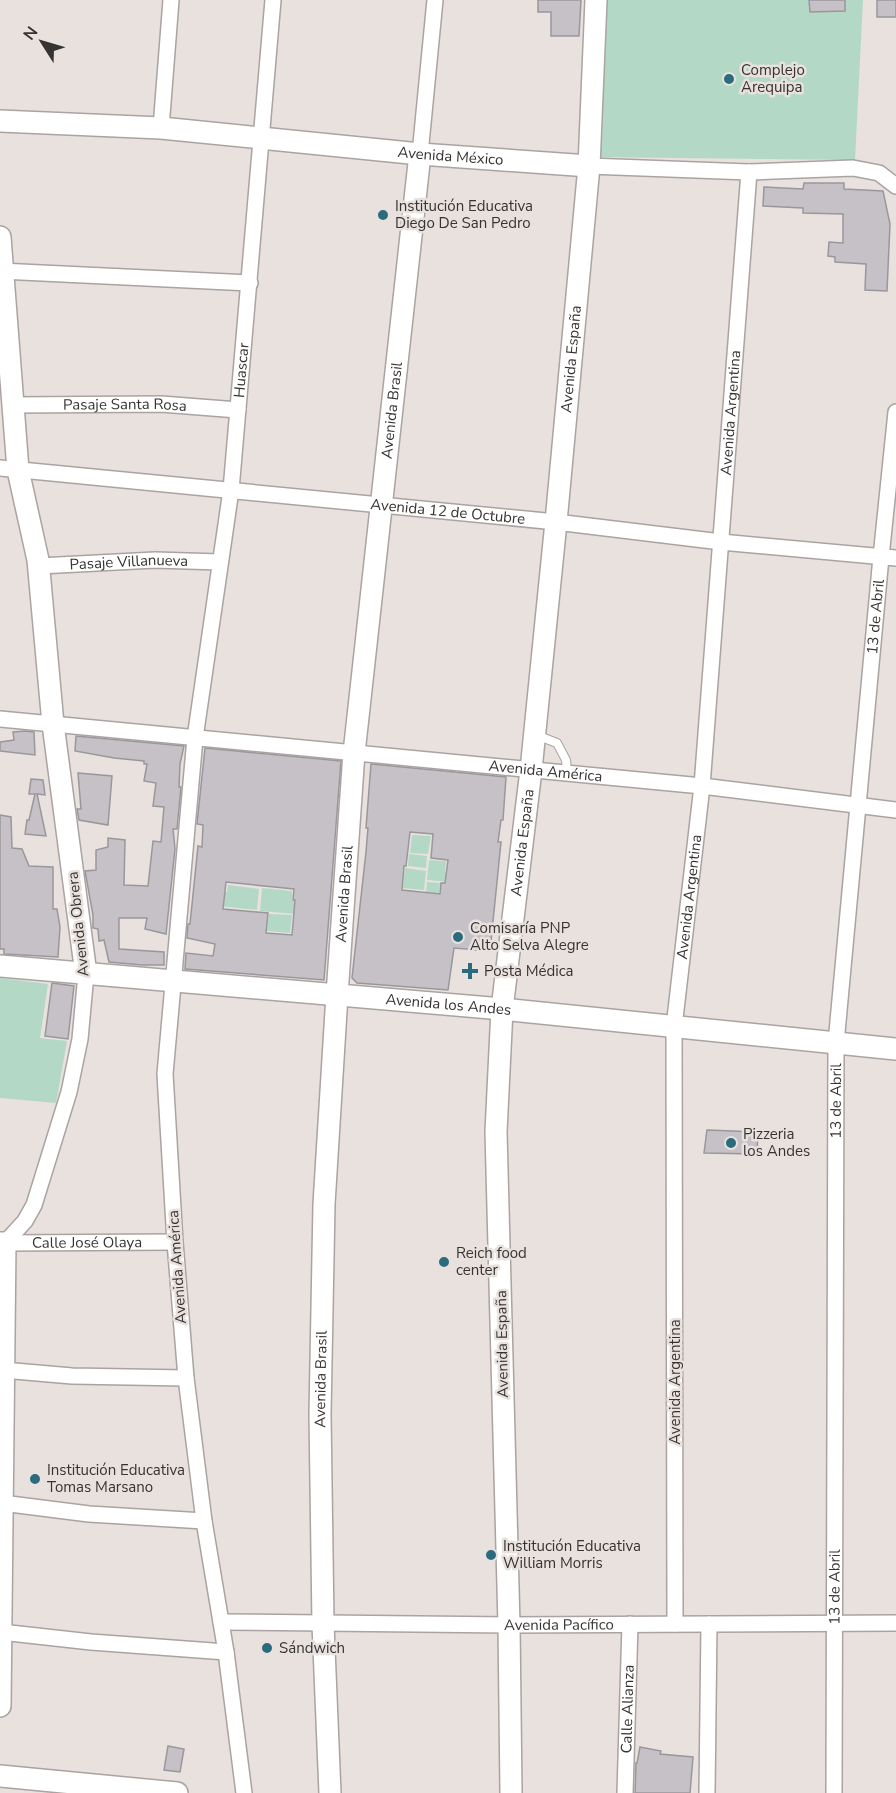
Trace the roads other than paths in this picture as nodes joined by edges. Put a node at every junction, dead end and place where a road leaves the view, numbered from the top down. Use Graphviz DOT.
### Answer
graph roads {
  1 [pos="171,0"];
  2 [pos="273,0"];
  3 [pos="435,0"];
  4 [pos="596,0"];
  5 [pos="0,121"];
  6 [pos="161,128"];
  7 [pos="262,138"];
  8 [pos="420,154"];
  9 [pos="589,166"];
  10 [pos="749,172"];
  11 [pos="896,185"];
  12 [pos="0,237"];
  13 [pos="1,271"];
  14 [pos="250,283"];
  15 [pos="13,405"];
  16 [pos="238,410"];
  17 [pos="896,412"];
  18 [pos="9,469"];
  19 [pos="231,490"];
  20 [pos="382,506"];
  21 [pos="556,522"];
  22 [pos="721,542"];
  23 [pos="889,557"];
  24 [pos="220,562"];
  25 [pos="39,566"];
  26 [pos="0,719"];
  27 [pos="53,724"];
  28 [pos="534,734"];
  29 [pos="195,738"];
  30 [pos="354,753"];
  31 [pos="531,770"];
  32 [pos="567,773"];
  33 [pos="702,786"];
  34 [pos="858,806"];
  35 [pos="896,810"];
  36 [pos="0,966"];
  37 [pos="86,974"];
  38 [pos="172,981"];
  39 [pos="337,995"];
  40 [pos="502,1009"];
  41 [pos="674,1027"];
  42 [pos="836,1043"];
  43 [pos="896,1049"];
  44 [pos="175,1242"];
  45 [pos="2,1243"];
  46 [pos="3,1370"];
  47 [pos="186,1378"];
  48 [pos="2,1503"];
  49 [pos="204,1521"];
  50 [pos="221,1622"];
  51 [pos="323,1623"];
  52 [pos="835,1623"];
  53 [pos="896,1623"];
  54 [pos="630,1624"];
  55 [pos="675,1624"];
  56 [pos="709,1624"];
  57 [pos="509,1625"];
  58 [pos="1,1632"];
  59 [pos="226,1652"];
  60 [pos="0,1706"];
  61 [pos="0,1776"];
  62 [pos="177,1793"];
  63 [pos="244,1793"];
  64 [pos="330,1793"];
  65 [pos="511,1793"];
  66 [pos="625,1793"];
  67 [pos="707,1793"];
  68 [pos="834,1793"];
  1 -- 6 [label="street"];
  2 -- 7 [label="street, Huascar"];
  3 -- 8 [label="street, Avenida Brasil"];
  4 -- 9 [label="street, Avenida España"];
  5 -- 6 [label="street, Avenida México"];
  6 -- 7 [label="street, Avenida México"];
  7 -- 8 [label="street, Avenida México"];
  7 -- 14 [label="street, Huascar"];
  8 -- 9 [label="street, Avenida México"];
  8 -- 20 [label="street, Avenida Brasil"];
  9 -- 10 [label="street, Avenida México"];
  9 -- 21 [label="street, Avenida España"];
  10 -- 11 [label="street, Avenida México"];
  10 -- 22 [label="street, Avenida Argentina"];
  12 -- 13 [label="street, Avenida Obrera"];
  13 -- 14 [label="street"];
  13 -- 15 [label="street, Avenida Obrera"];
  14 -- 16 [label="street, Huascar"];
  15 -- 16 [label="street, Pasaje Santa Rosa"];
  15 -- 18 [label="street, Avenida Obrera"];
  16 -- 19 [label="street, Huascar"];
  17 -- 23 [label="street, 13 de Abril"];
  18 -- 19 [label="street, Avenida 12 de Octubre"];
  18 -- 25 [label="street, Avenida Obrera"];
  19 -- 20 [label="street, Avenida 12 de Octubre"];
  19 -- 24 [label="street, Huascar"];
  20 -- 21 [label="street, Avenida 12 de Octubre"];
  20 -- 30 [label="street, Avenida Brasil"];
  21 -- 22 [label="street, Avenida 12 de Octubre"];
  21 -- 28 [label="street, Avenida España"];
  22 -- 23 [label="street, Avenida 12 de Octubre"];
  22 -- 33 [label="street, Avenida Argentina"];
  23 -- 34 [label="street, 13 de Abril"];
  24 -- 25 [label="street, Pasaje Villanueva"];
  24 -- 29 [label="street, Huascar"];
  25 -- 27 [label="street, Avenida Obrera"];
  26 -- 27 [label="street, Avenida América"];
  27 -- 29 [label="street, Avenida América"];
  27 -- 37 [label="street, Avenida Obrera"];
  28 -- 31 [label="street, Avenida España"];
  28 -- 32 [label="lane"];
  29 -- 30 [label="street, Avenida América"];
  29 -- 38 [label="street, Avenida América"];
  30 -- 31 [label="street, Avenida América"];
  30 -- 39 [label="street, Avenida Brasil"];
  31 -- 32 [label="street, Avenida América"];
  31 -- 40 [label="street, Avenida España"];
  32 -- 33 [label="street, Avenida América"];
  33 -- 34 [label="street, Avenida América"];
  33 -- 41 [label="street, Avenida Argentina"];
  34 -- 35 [label="street, Avenida América"];
  34 -- 42 [label="street, 13 de Abril"];
  36 -- 37 [label="street, Avenida los Andes"];
  37 -- 38 [label="street, Avenida los Andes"];
  37 -- 45 [label="street, Avenida Obrera"];
  38 -- 39 [label="street, Avenida los Andes"];
  38 -- 44 [label="street, Avenida América"];
  39 -- 40 [label="street, Avenida los Andes"];
  39 -- 51 [label="street, Avenida Brasil"];
  40 -- 41 [label="street, Avenida los Andes"];
  40 -- 57 [label="street, Avenida España"];
  41 -- 42 [label="street, Avenida los Andes"];
  41 -- 55 [label="street, Avenida Argentina"];
  42 -- 43 [label="street, Avenida los Andes"];
  42 -- 52 [label="street, 13 de Abril"];
  44 -- 45 [label="street, Calle José Olaya"];
  44 -- 47 [label="street, Avenida América"];
  45 -- 46 [label="street"];
  46 -- 47 [label="street"];
  46 -- 48 [label="street"];
  47 -- 49 [label="street, Avenida América"];
  48 -- 49 [label="street"];
  48 -- 58 [label="street"];
  49 -- 50 [label="street, Avenida América"];
  50 -- 51 [label="street, Avenida Pacífico"];
  50 -- 59 [label="street, Avenida América"];
  51 -- 57 [label="street, Avenida Pacífico"];
  51 -- 64 [label="street, Avenida Brasil"];
  52 -- 53 [label="street, Avenida Pacífico"];
  52 -- 56 [label="street, Avenida Pacífico"];
  52 -- 68 [label="street, 13 de Abril"];
  54 -- 55 [label="street, Avenida Pacífico"];
  54 -- 57 [label="street, Avenida Pacífico"];
  54 -- 66 [label="street, Calle Alianza"];
  55 -- 56 [label="street, Avenida Pacífico"];
  56 -- 67 [label="street"];
  57 -- 65 [label="street, Avenida España"];
  58 -- 59 [label="street"];
  58 -- 60 [label="street"];
  59 -- 63 [label="street, Avenida América"];
  61 -- 62 [label="street"];
}
